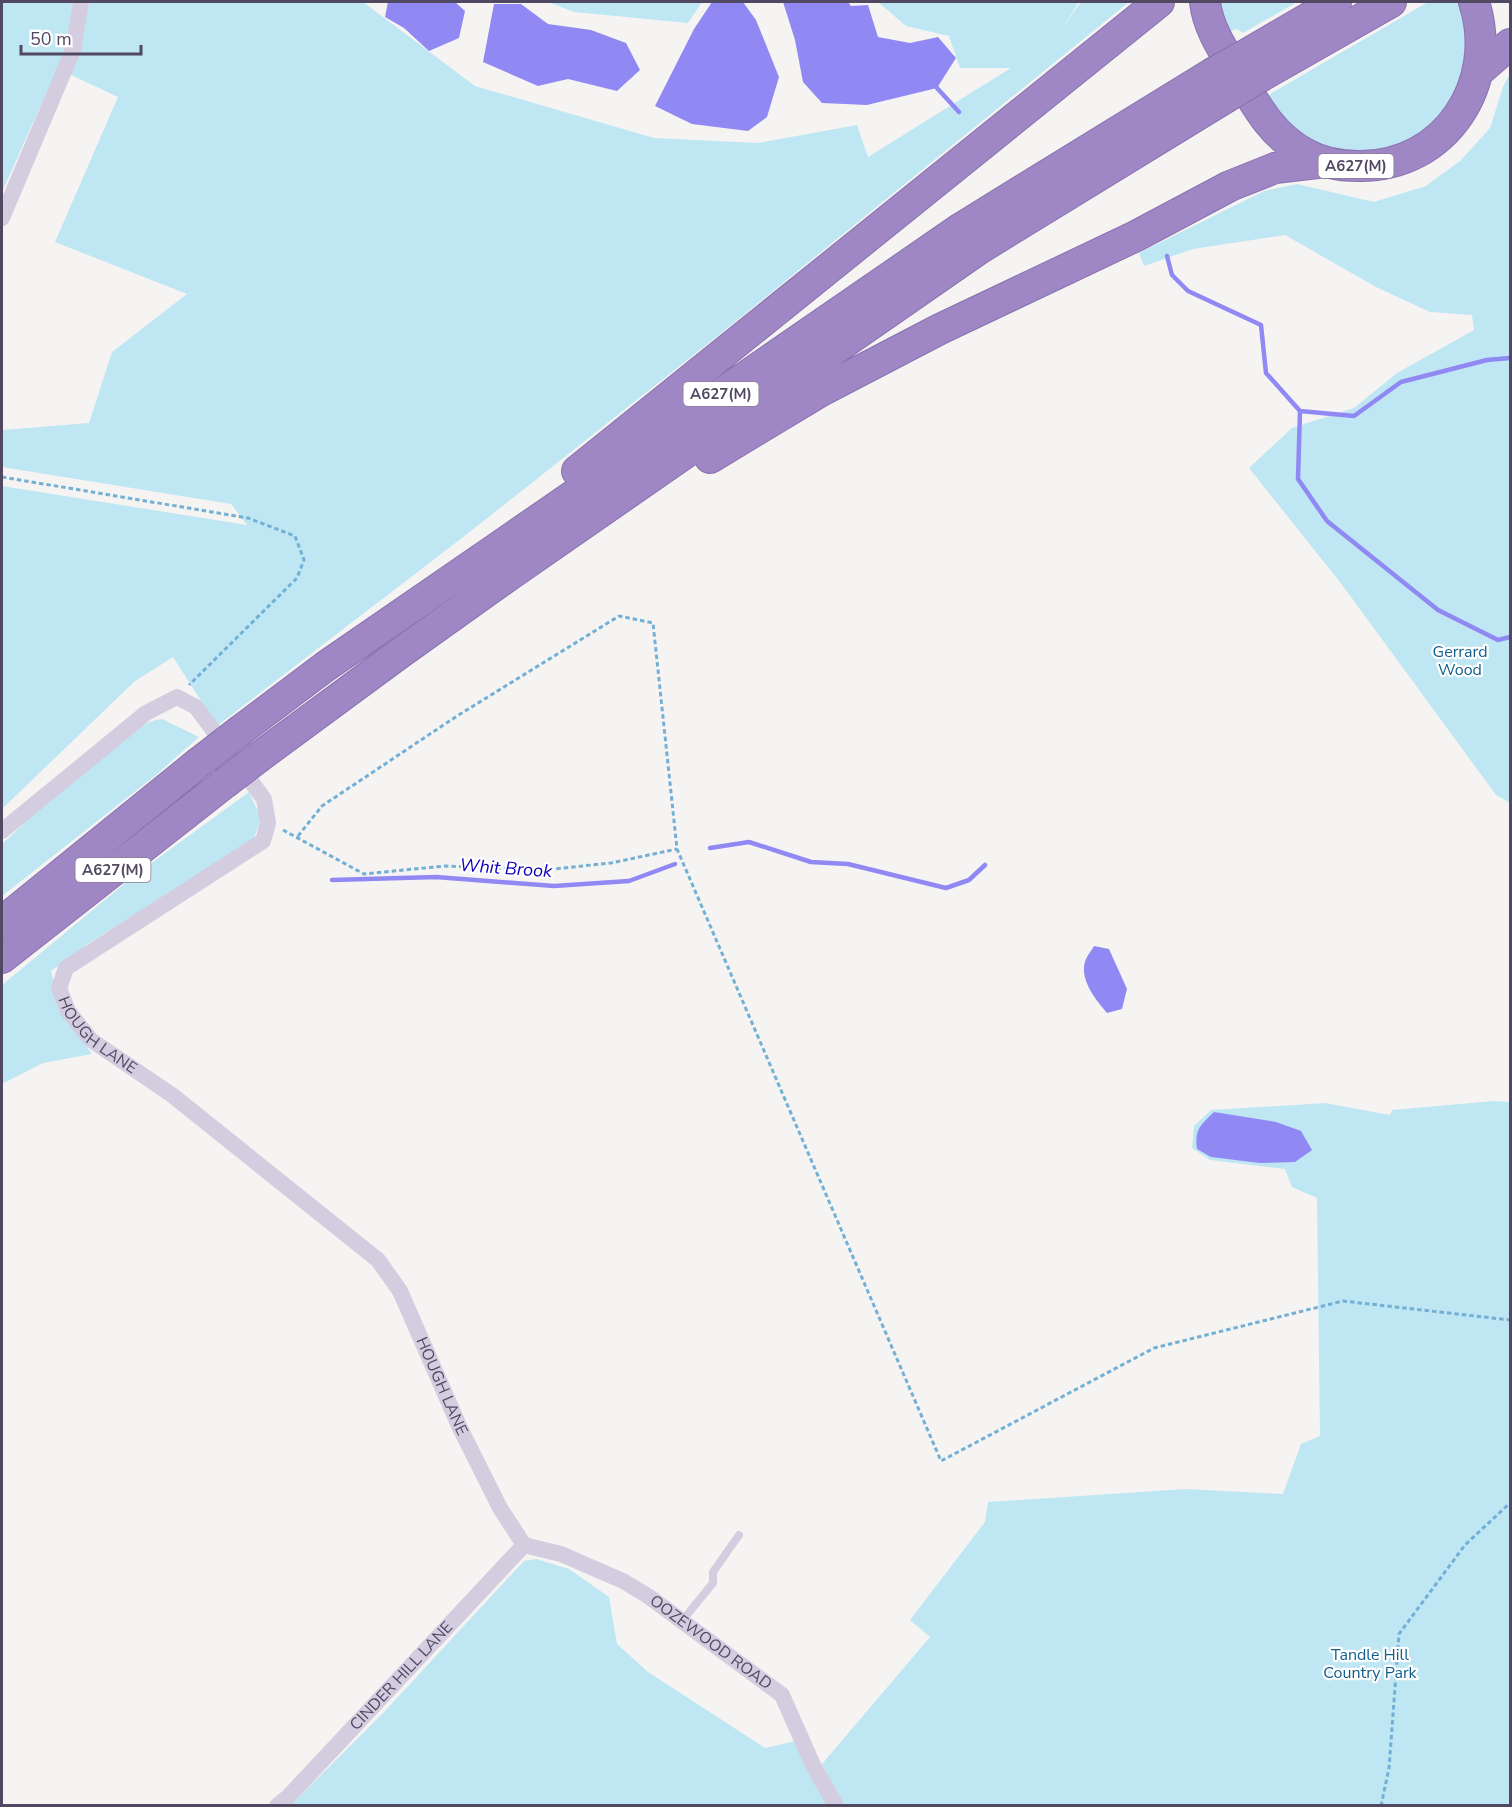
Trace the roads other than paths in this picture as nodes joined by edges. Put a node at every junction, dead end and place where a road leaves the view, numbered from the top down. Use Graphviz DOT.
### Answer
graph roads {
  1 [pos="81,2"];
  2 [pos="1159,2"];
  3 [pos="1205,2"];
  4 [pos="1336,2"];
  5 [pos="1391,2"];
  6 [pos="1474,2"];
  7 [pos="1510,44"];
  8 [pos="1252,66"];
  9 [pos="1479,71"];
  10 [pos="1218,86"];
  11 [pos="1326,162"];
  12 [pos="2,218"];
  13 [pos="400,653"];
  14 [pos="326,666"];
  15 [pos="2,831"];
  16 [pos="2,922"];
  17 [pos="2,958"];
  18 [pos="739,1535"];
  19 [pos="524,1545"];
  20 [pos="682,1622"];
  21 [pos="277,1806"];
  22 [pos="836,1806"];
  1 -- 12 [label="street"];
  2 -- 14 [label="highway, A627(M)"];
  3 -- 11 [label="highway, A627(M)"];
  4 -- 8 [label="highway, A627(M)"];
  5 -- 8 [label="highway, A627(M)"];
  6 -- 9 [label="highway, A627(M)"];
  7 -- 9 [label="highway, A627(M)"];
  8 -- 10 [label="highway, A627(M), bridge"];
  9 -- 11 [label="highway, A627(M)"];
  10 -- 13 [label="highway, A627(M)"];
  10 -- 14 [label="highway, A627(M)"];
  11 -- 13 [label="highway, A627(M)"];
  13 -- 17 [label="highway, A627(M), bridge"];
  14 -- 16 [label="highway, A627(M), bridge"];
  15 -- 19 [label="street, HOUGH LANE"];
  18 -- 20 [label="lane"];
  19 -- 20 [label="street, OOZEWOOD ROAD"];
  19 -- 21 [label="street, CINDER HILL LANE"];
  20 -- 22 [label="street, OOZEWOOD ROAD"];
}
